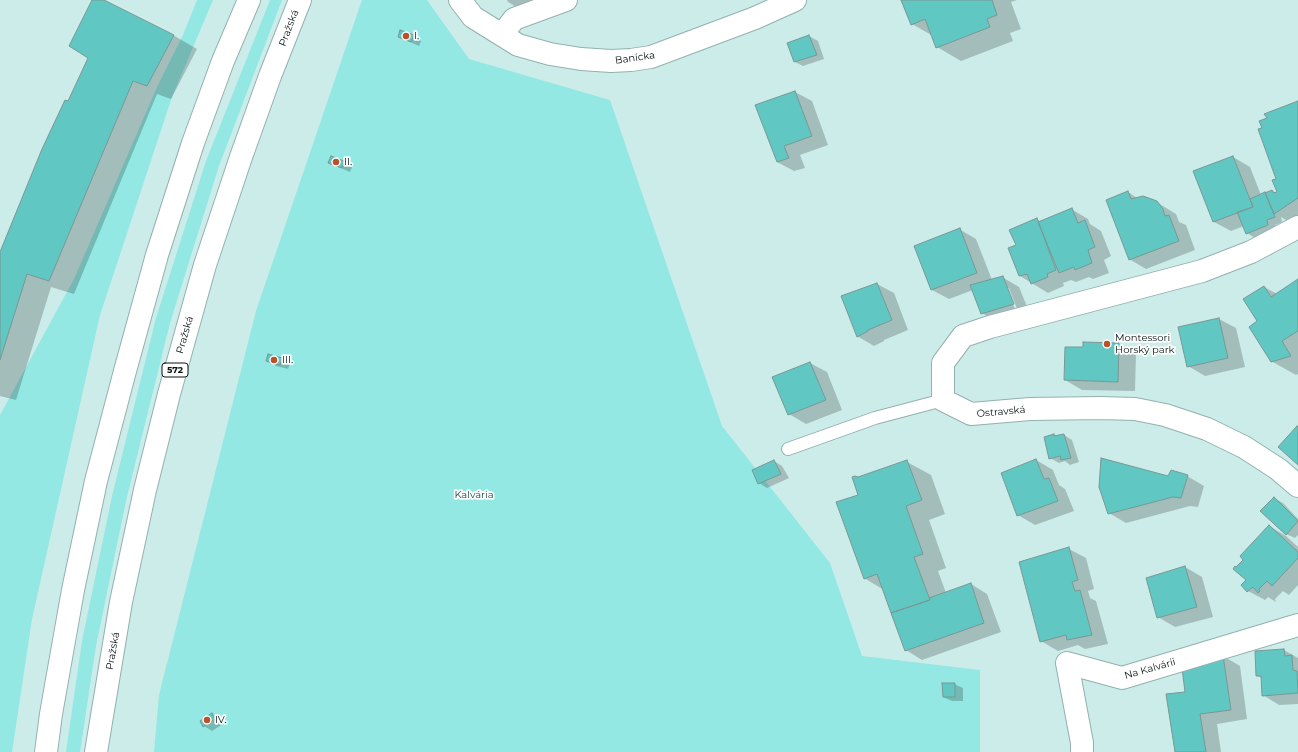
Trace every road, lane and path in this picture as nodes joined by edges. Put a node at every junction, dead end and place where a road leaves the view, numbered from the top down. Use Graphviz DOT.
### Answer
graph roads {
  1 [pos="249,0"];
  2 [pos="300,0"];
  3 [pos="460,0"];
  4 [pos="566,0"];
  5 [pos="795,0"];
  6 [pos="502,35"];
  7 [pos="1298,227"];
  8 [pos="943,400"];
  9 [pos="788,449"];
  10 [pos="1298,486"];
  11 [pos="1298,625"];
  12 [pos="46,752"];
  13 [pos="96,752"];
  14 [pos="1082,752"];
  1 -- 12 [label="street"];
  2 -- 13 [label="street, Pražská / 572"];
  3 -- 6 [label="street, Banícka"];
  4 -- 6 [label="street"];
  5 -- 6 [label="street, Banícka"];
  7 -- 8 [label="street"];
  8 -- 9 [label="lane"];
  8 -- 10 [label="street, Ostravská"];
  11 -- 14 [label="street, Na Kalvárii"];
}
